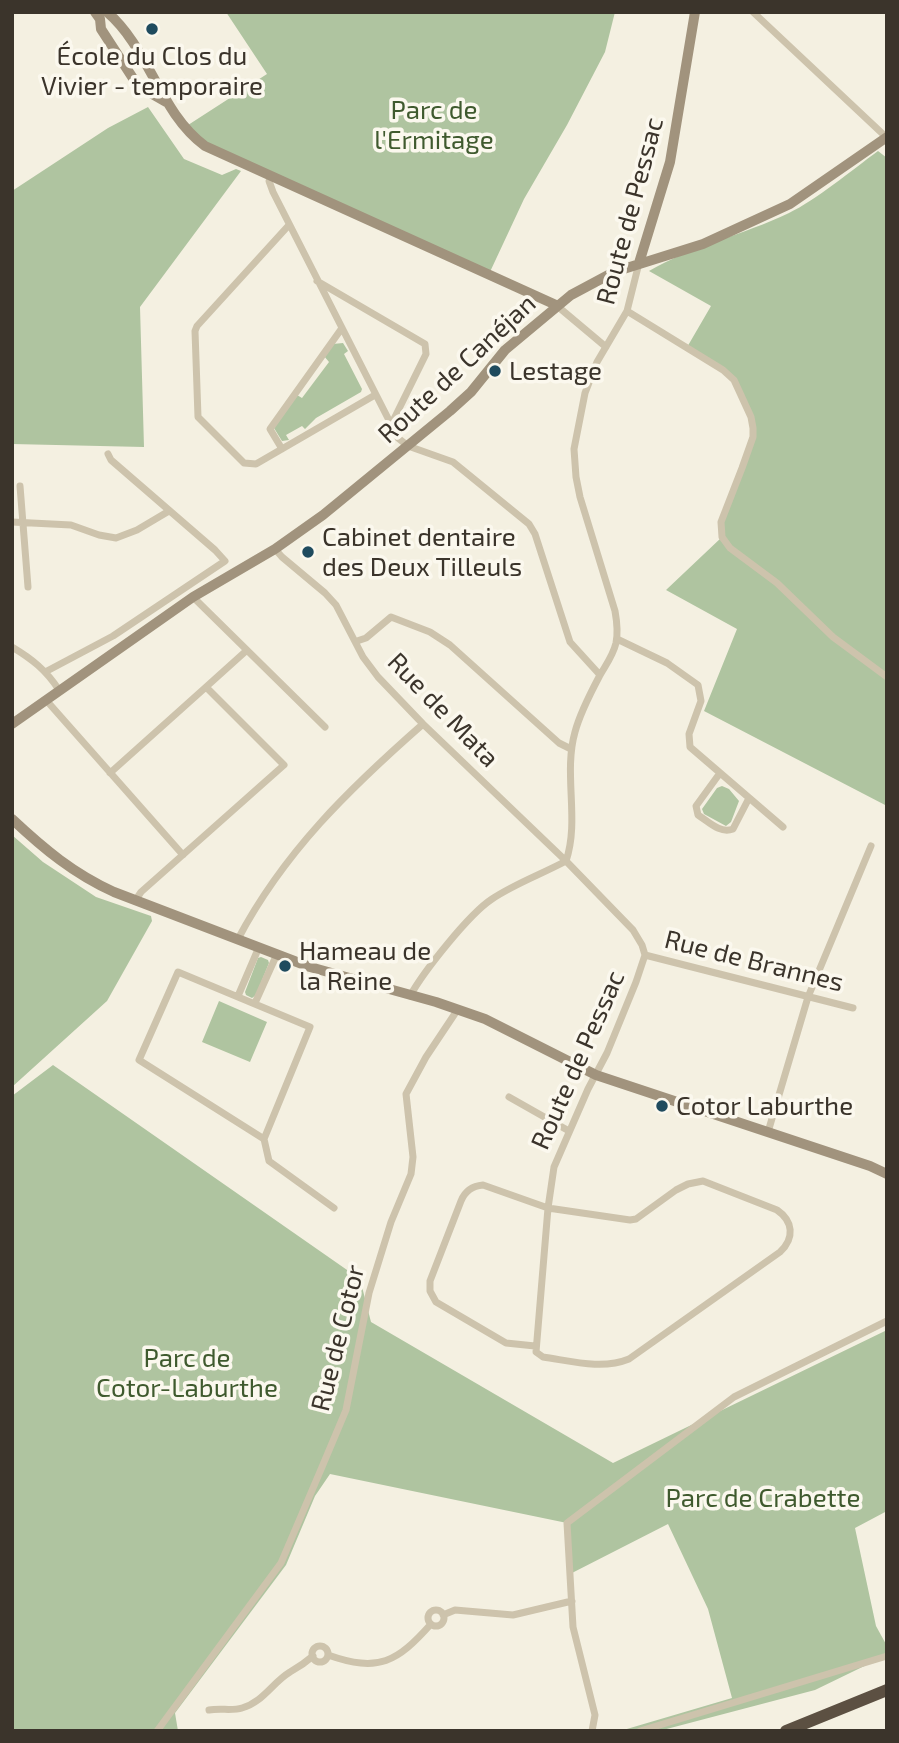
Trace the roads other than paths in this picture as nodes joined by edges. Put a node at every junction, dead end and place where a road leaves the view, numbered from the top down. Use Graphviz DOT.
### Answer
graph roads {
  1 [pos="96,12"];
  2 [pos="107,12"];
  3 [pos="695,12"];
  4 [pos="753,12"];
  5 [pos="157,85"];
  6 [pos="148,93"];
  7 [pos="166,102"];
  8 [pos="886,137"];
  9 [pos="271,176"];
  10 [pos="289,225"];
  11 [pos="639,263"];
  12 [pos="317,281"];
  13 [pos="556,305"];
  14 [pos="627,311"];
  15 [pos="342,328"];
  16 [pos="606,347"];
  17 [pos="375,395"];
  18 [pos="391,425"];
  19 [pos="408,446"];
  20 [pos="282,449"];
  21 [pos="108,454"];
  22 [pos="20,486"];
  23 [pos="169,512"];
  24 [pos="12,522"];
  25 [pos="23,522"];
  26 [pos="275,549"];
  27 [pos="28,587"];
  28 [pos="193,597"];
  29 [pos="617,639"];
  30 [pos="357,641"];
  31 [pos="12,647"];
  32 [pos="246,651"];
  33 [pos="47,671"];
  34 [pos="600,675"];
  35 [pos="887,677"];
  36 [pos="206,687"];
  37 [pos="59,690"];
  38 [pos="46,700"];
  39 [pos="12,724"];
  40 [pos="423,724"];
  41 [pos="325,727"];
  42 [pos="571,750"];
  43 [pos="110,773"];
  44 [pos="720,773"];
  45 [pos="749,798"];
  46 [pos="12,818"];
  47 [pos="783,827"];
  48 [pos="871,846"];
  49 [pos="183,855"];
  50 [pos="566,861"];
  51 [pos="135,901"];
  52 [pos="238,939"];
  53 [pos="259,947"];
  54 [pos="276,954"];
  55 [pos="645,955"];
  56 [pos="238,996"];
  57 [pos="410,996"];
  58 [pos="808,997"];
  59 [pos="255,1003"];
  60 [pos="853,1008"];
  61 [pos="458,1009"];
  62 [pos="596,1074"];
  63 [pos="509,1097"];
  64 [pos="569,1131"];
  65 [pos="768,1132"];
  66 [pos="264,1139"];
  67 [pos="841,1157"];
  68 [pos="887,1174"];
  69 [pos="887,1180"];
  70 [pos="334,1208"];
  71 [pos="548,1208"];
  72 [pos="887,1321"];
  73 [pos="535,1349"];
  74 [pos="572,1601"];
  75 [pos="887,1656"];
  76 [pos="887,1690"];
  77 [pos="209,1710"];
  78 [pos="157,1731"];
  79 [pos="592,1731"];
  80 [pos="640,1731"];
  81 [pos="786,1731"];
  1 -- 6 [label="street"];
  2 -- 5 [label="street"];
  3 -- 11 [label="street, Route de Pessac"];
  4 -- 8 [label="street"];
  5 -- 6 [label="street"];
  5 -- 7 [label="street"];
  6 -- 7 [label="street"];
  7 -- 9 [label="street"];
  8 -- 11 [label="street, Route de Canéjan"];
  9 -- 10 [label="street"];
  9 -- 13 [label="street"];
  10 -- 12 [label="street"];
  10 -- 20 [label="street"];
  11 -- 13 [label="street, Route de Canéjan"];
  11 -- 14 [label="street, Route de Pessac"];
  12 -- 15 [label="street"];
  12 -- 18 [label="street"];
  13 -- 16 [label="street"];
  13 -- 19 [label="street, Route de Canéjan"];
  14 -- 16 [label="street, Route de Pessac"];
  14 -- 35 [label="street"];
  15 -- 17 [label="street"];
  15 -- 20 [label="street"];
  16 -- 29 [label="street, Route de Pessac"];
  17 -- 18 [label="street"];
  17 -- 20 [label="street"];
  18 -- 19 [label="street"];
  19 -- 26 [label="street, Route de Canéjan"];
  19 -- 34 [label="street"];
  21 -- 23 [label="street"];
  22 -- 25 [label="street"];
  23 -- 25 [label="street"];
  23 -- 33 [label="street"];
  24 -- 25 [label="street"];
  25 -- 27 [label="street"];
  26 -- 28 [label="street, Route de Canéjan"];
  26 -- 30 [label="street, Rue de Mata"];
  28 -- 32 [label="street"];
  28 -- 37 [label="street, Route de Canéjan"];
  29 -- 34 [label="street"];
  29 -- 44 [label="street"];
  30 -- 40 [label="street, Rue de Mata"];
  30 -- 42 [label="street"];
  31 -- 33 [label="street"];
  32 -- 36 [label="street"];
  32 -- 41 [label="street"];
  33 -- 37 [label="street"];
  34 -- 42 [label="street"];
  36 -- 43 [label="street"];
  36 -- 49 [label="street"];
  37 -- 38 [label="street, Route de Canéjan"];
  38 -- 39 [label="street, Route de Canéjan"];
  38 -- 43 [label="street"];
  40 -- 50 [label="street, Rue de Mata"];
  40 -- 52 [label="street"];
  42 -- 50 [label="street"];
  43 -- 49 [label="street"];
  44 -- 45 [label="street"];
  44 -- 45 [label="street"];
  45 -- 47 [label="street"];
  46 -- 51 [label="street"];
  48 -- 58 [label="street"];
  49 -- 51 [label="street"];
  50 -- 55 [label="street, Route de Pessac"];
  50 -- 57 [label="street"];
  51 -- 52 [label="street"];
  52 -- 53 [label="street"];
  53 -- 54 [label="street"];
  53 -- 56 [label="street"];
  54 -- 57 [label="street"];
  54 -- 59 [label="street"];
  55 -- 58 [label="street, Rue de Brannes"];
  55 -- 62 [label="street, Route de Pessac"];
  56 -- 59 [label="street"];
  56 -- 66 [label="street"];
  57 -- 61 [label="street"];
  58 -- 60 [label="street, Rue de Brannes"];
  58 -- 65 [label="street"];
  59 -- 66 [label="street"];
  61 -- 62 [label="street"];
  61 -- 78 [label="street, Rue de Cotor"];
  62 -- 64 [label="street, Route de Pessac"];
  62 -- 65 [label="street"];
  63 -- 64 [label="street"];
  64 -- 71 [label="street, Route de Pessac"];
  65 -- 67 [label="street"];
  66 -- 70 [label="street"];
  67 -- 68 [label="street"];
  67 -- 69 [label="street"];
  71 -- 73 [label="street, Route de Pessac"];
  71 -- 73 [label="street"];
  71 -- 73 [label="street"];
  72 -- 74 [label="street"];
  74 -- 77 [label="street"];
  74 -- 79 [label="street"];
  75 -- 80 [label="street"];
  76 -- 81 [label="highway"];
}
